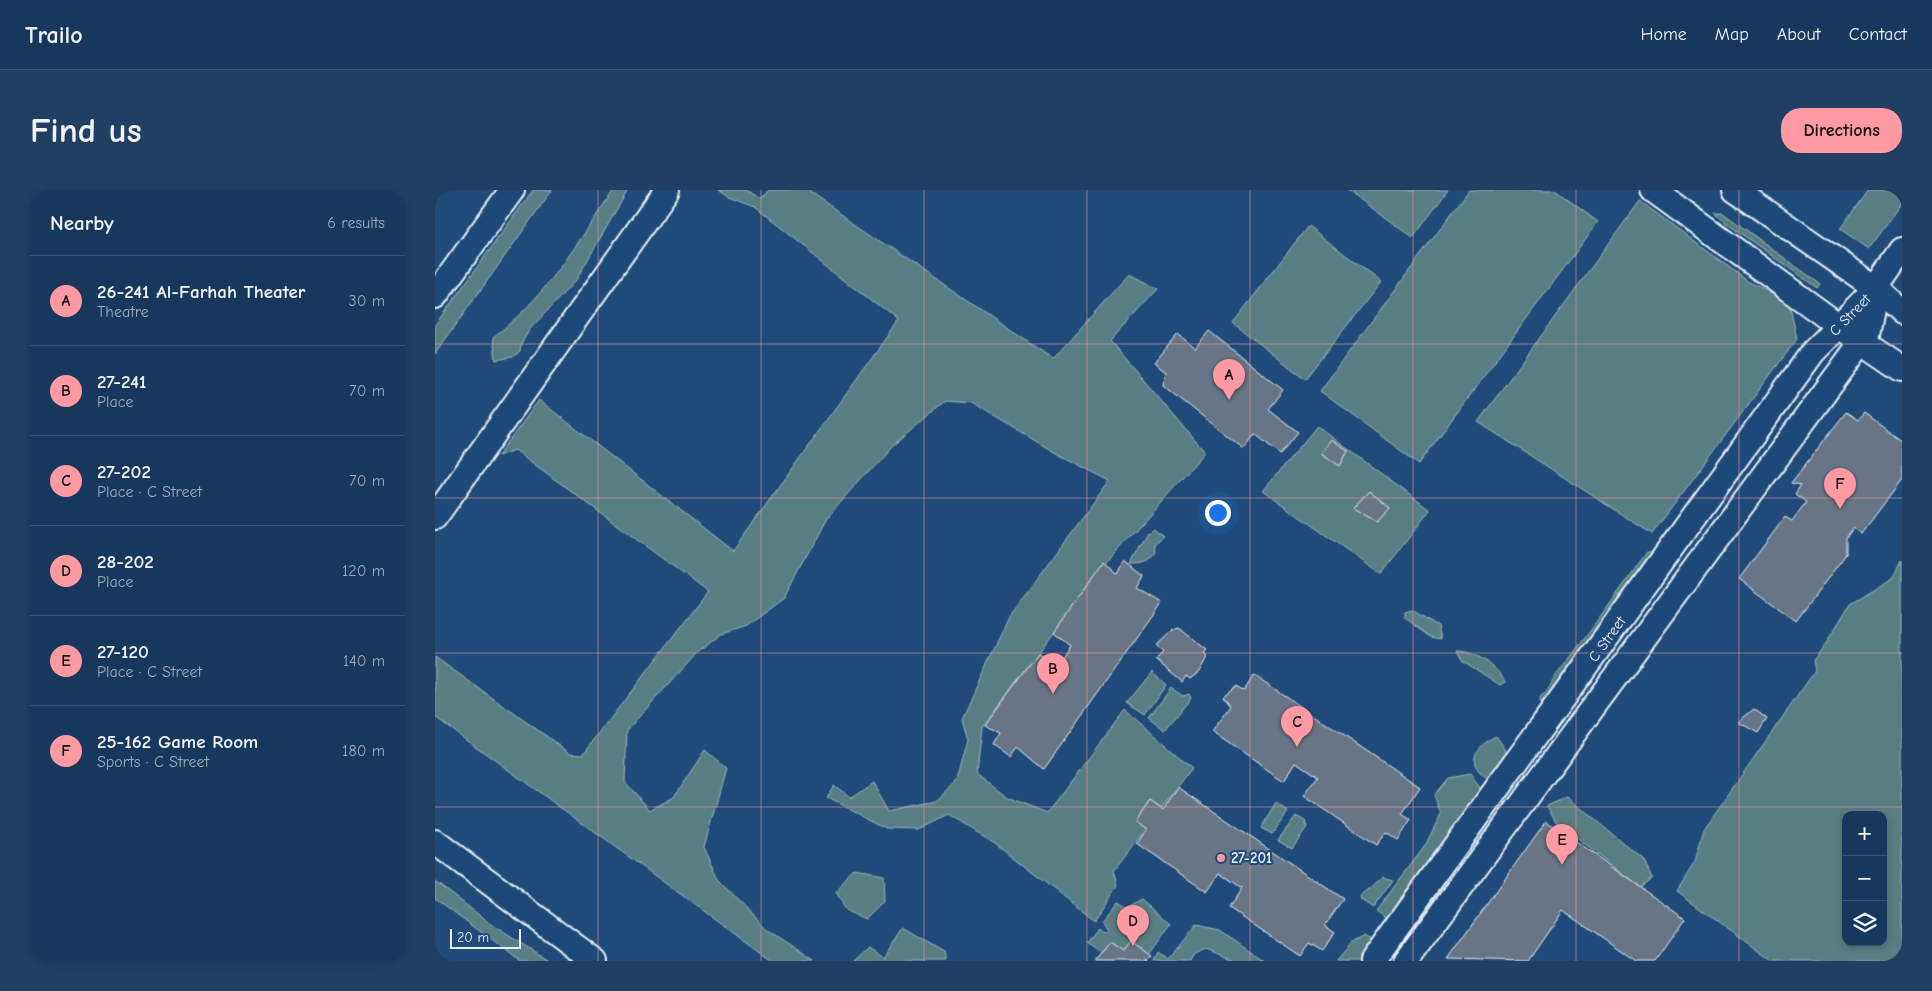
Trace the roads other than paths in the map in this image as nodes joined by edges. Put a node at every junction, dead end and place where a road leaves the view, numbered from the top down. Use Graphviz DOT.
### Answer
graph roads {
  1 [pos="513,190"];
  2 [pos="667,190"];
  3 [pos="1653,190"];
  4 [pos="1735,190"];
  5 [pos="1902,250"];
  6 [pos="1876,288"];
  7 [pos="435,296"];
  8 [pos="1902,312"];
  9 [pos="1839,326"];
  10 [pos="1862,342"];
  11 [pos="1902,369"];
  12 [pos="435,517"];
  13 [pos="435,842"];
  14 [pos="595,961"];
  15 [pos="1372,961"];
  16 [pos="1406,961"];
  1 -- 7 [label="street"];
  2 -- 12 [label="street"];
  3 -- 9 [label="street"];
  4 -- 6 [label="street"];
  5 -- 6 [label="street"];
  6 -- 8 [label="street"];
  6 -- 9 [label="street, C Street"];
  6 -- 10 [label="street, C Street"];
  9 -- 10 [label="street"];
  9 -- 15 [label="street, C Street"];
  10 -- 11 [label="street"];
  10 -- 16 [label="street, C Street"];
  13 -- 14 [label="street"];
}
